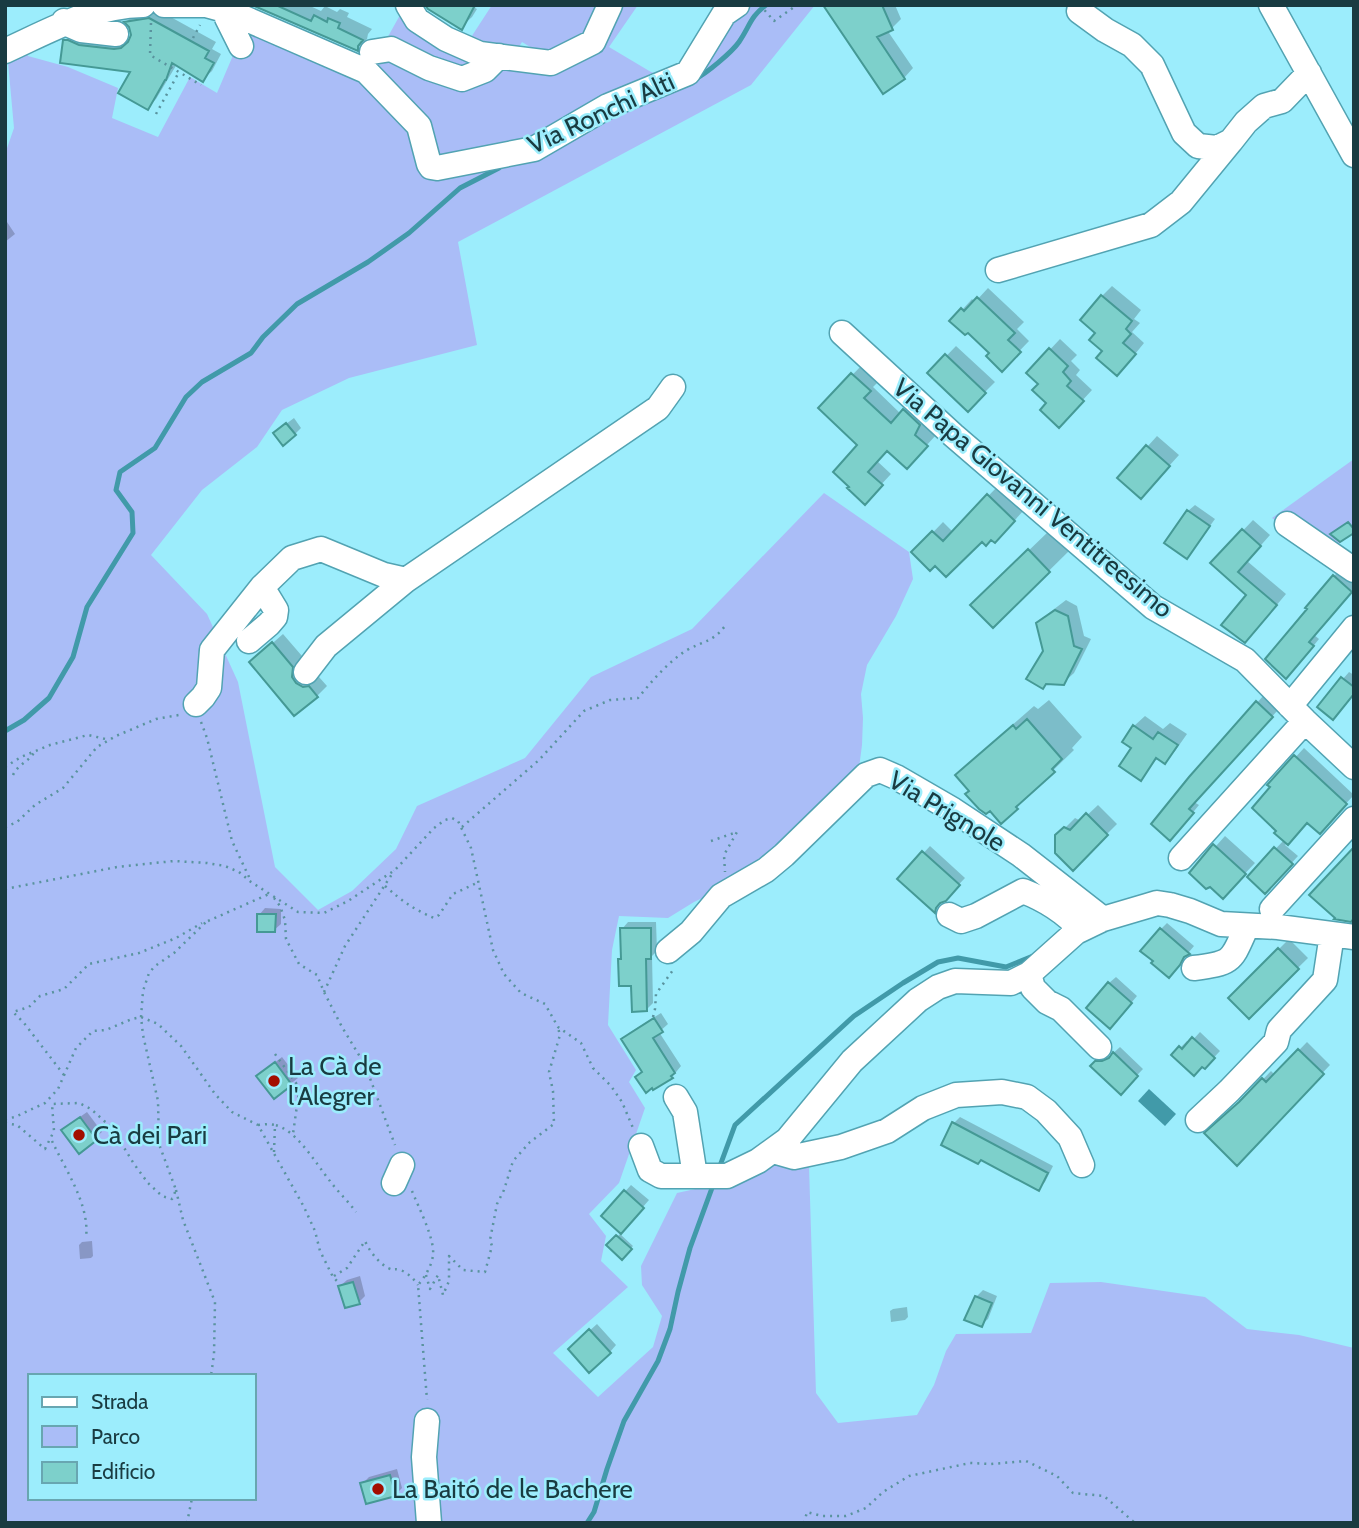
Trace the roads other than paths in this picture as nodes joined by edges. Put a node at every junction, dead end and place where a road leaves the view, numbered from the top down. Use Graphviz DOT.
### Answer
graph roads {
  1 [pos="408,5"];
  2 [pos="610,5"];
  3 [pos="737,5"];
  4 [pos="1271,5"];
  5 [pos="215,7"];
  6 [pos="153,9"];
  7 [pos="1079,11"];
  8 [pos="64,20"];
  9 [pos="116,34"];
  10 [pos="241,46"];
  11 [pos="5,51"];
  12 [pos="372,52"];
  13 [pos="499,56"];
  14 [pos="1309,73"];
  15 [pos="1231,141"];
  16 [pos="1354,155"];
  17 [pos="998,270"];
  18 [pos="842,333"];
  19 [pos="673,387"];
  20 [pos="1287,524"];
  21 [pos="1354,570"];
  22 [pos="406,580"];
  23 [pos="262,587"];
  24 [pos="1354,628"];
  25 [pos="249,641"];
  26 [pos="306,673"];
  27 [pos="193,712"];
  28 [pos="1298,714"];
  29 [pos="1354,766"];
  30 [pos="1354,819"];
  31 [pos="1181,858"];
  32 [pos="1272,909"];
  33 [pos="949,915"];
  34 [pos="1103,919"];
  35 [pos="1248,926"];
  36 [pos="1080,929"];
  37 [pos="1343,936"];
  38 [pos="672,959"];
  39 [pos="1194,968"];
  40 [pos="1029,974"];
  41 [pos="1099,1046"];
  42 [pos="676,1097"];
  43 [pos="1198,1120"];
  44 [pos="641,1146"];
  45 [pos="774,1151"];
  46 [pos="1082,1165"];
  47 [pos="695,1176"];
  48 [pos="427,1416"];
  49 [pos="429,1523"];
  1 -- 13 [label="street"];
  2 -- 13 [label="street"];
  3 -- 5 [label="street, Via Ronchi Alti"];
  4 -- 14 [label="street"];
  5 -- 6 [label="street, Via Ronchi Alti"];
  5 -- 10 [label="street"];
  6 -- 8 [label="street, Via Ronchi Alti"];
  7 -- 15 [label="street"];
  8 -- 9 [label="street"];
  8 -- 11 [label="street, Via Ronchi Alti"];
  12 -- 13 [label="street"];
  14 -- 15 [label="street"];
  14 -- 16 [label="street"];
  15 -- 17 [label="street"];
  18 -- 28 [label="street, Via Papa Giovanni Ventitreesimo"];
  19 -- 22 [label="street"];
  20 -- 21 [label="street"];
  22 -- 23 [label="street"];
  22 -- 26 [label="street"];
  23 -- 25 [label="street"];
  23 -- 27 [label="street"];
  24 -- 28 [label="street"];
  28 -- 29 [label="street, Via Papa Giovanni Ventitreesimo"];
  28 -- 31 [label="street"];
  30 -- 32 [label="street"];
  33 -- 36 [label="street"];
  34 -- 35 [label="street"];
  34 -- 36 [label="street"];
  34 -- 38 [label="street, Via Prignole"];
  35 -- 37 [label="street"];
  35 -- 39 [label="street"];
  36 -- 40 [label="street"];
  37 -- 43 [label="street"];
  40 -- 41 [label="street"];
  40 -- 45 [label="street"];
  42 -- 47 [label="street"];
  44 -- 47 [label="street"];
  45 -- 46 [label="street"];
  45 -- 47 [label="street"];
  48 -- 49 [label="street"];
}
